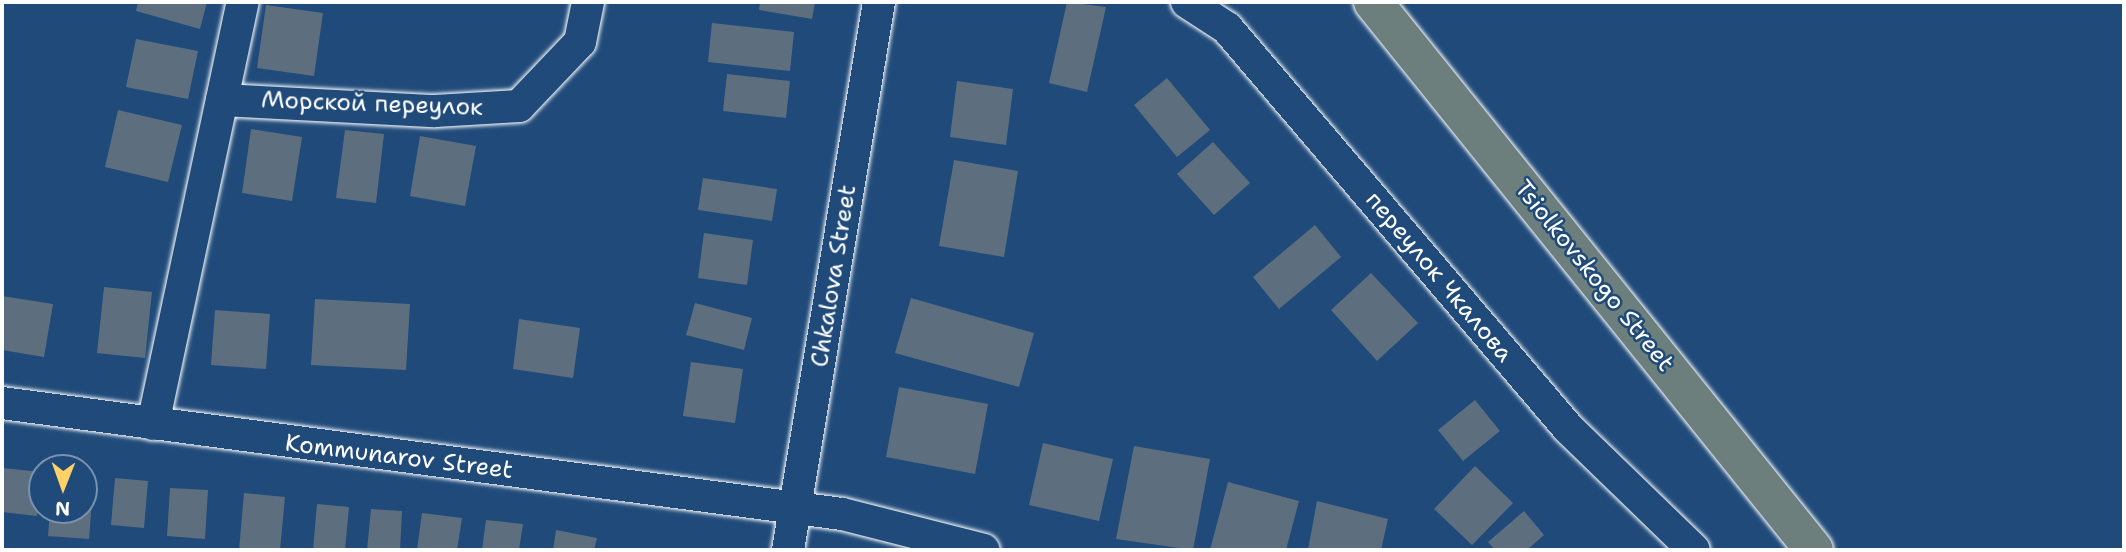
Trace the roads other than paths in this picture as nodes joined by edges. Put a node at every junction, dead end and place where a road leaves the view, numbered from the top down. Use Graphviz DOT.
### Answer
graph roads {
  1 [pos="243,2"];
  2 [pos="588,2"];
  3 [pos="879,2"];
  4 [pos="1187,2"];
  5 [pos="1373,2"];
  6 [pos="222,100"];
  7 [pos="2,403"];
  8 [pos="153,424"];
  9 [pos="796,509"];
  10 [pos="788,550"];
  11 [pos="984,550"];
  12 [pos="1694,550"];
  13 [pos="1814,550"];
  1 -- 6 [label="street, Морской переулок"];
  2 -- 6 [label="street, Морской переулок"];
  3 -- 9 [label="street, Chkalova Street"];
  4 -- 12 [label="street, переулок Чкалова"];
  5 -- 13 [label="main road, Tsiolkovskogo Street"];
  6 -- 8 [label="street, Морской переулок"];
  7 -- 8 [label="street, Kommunarov Street"];
  8 -- 9 [label="street, Kommunarov Street"];
  9 -- 10 [label="street, Chkalova Street"];
  9 -- 11 [label="street"];
}
